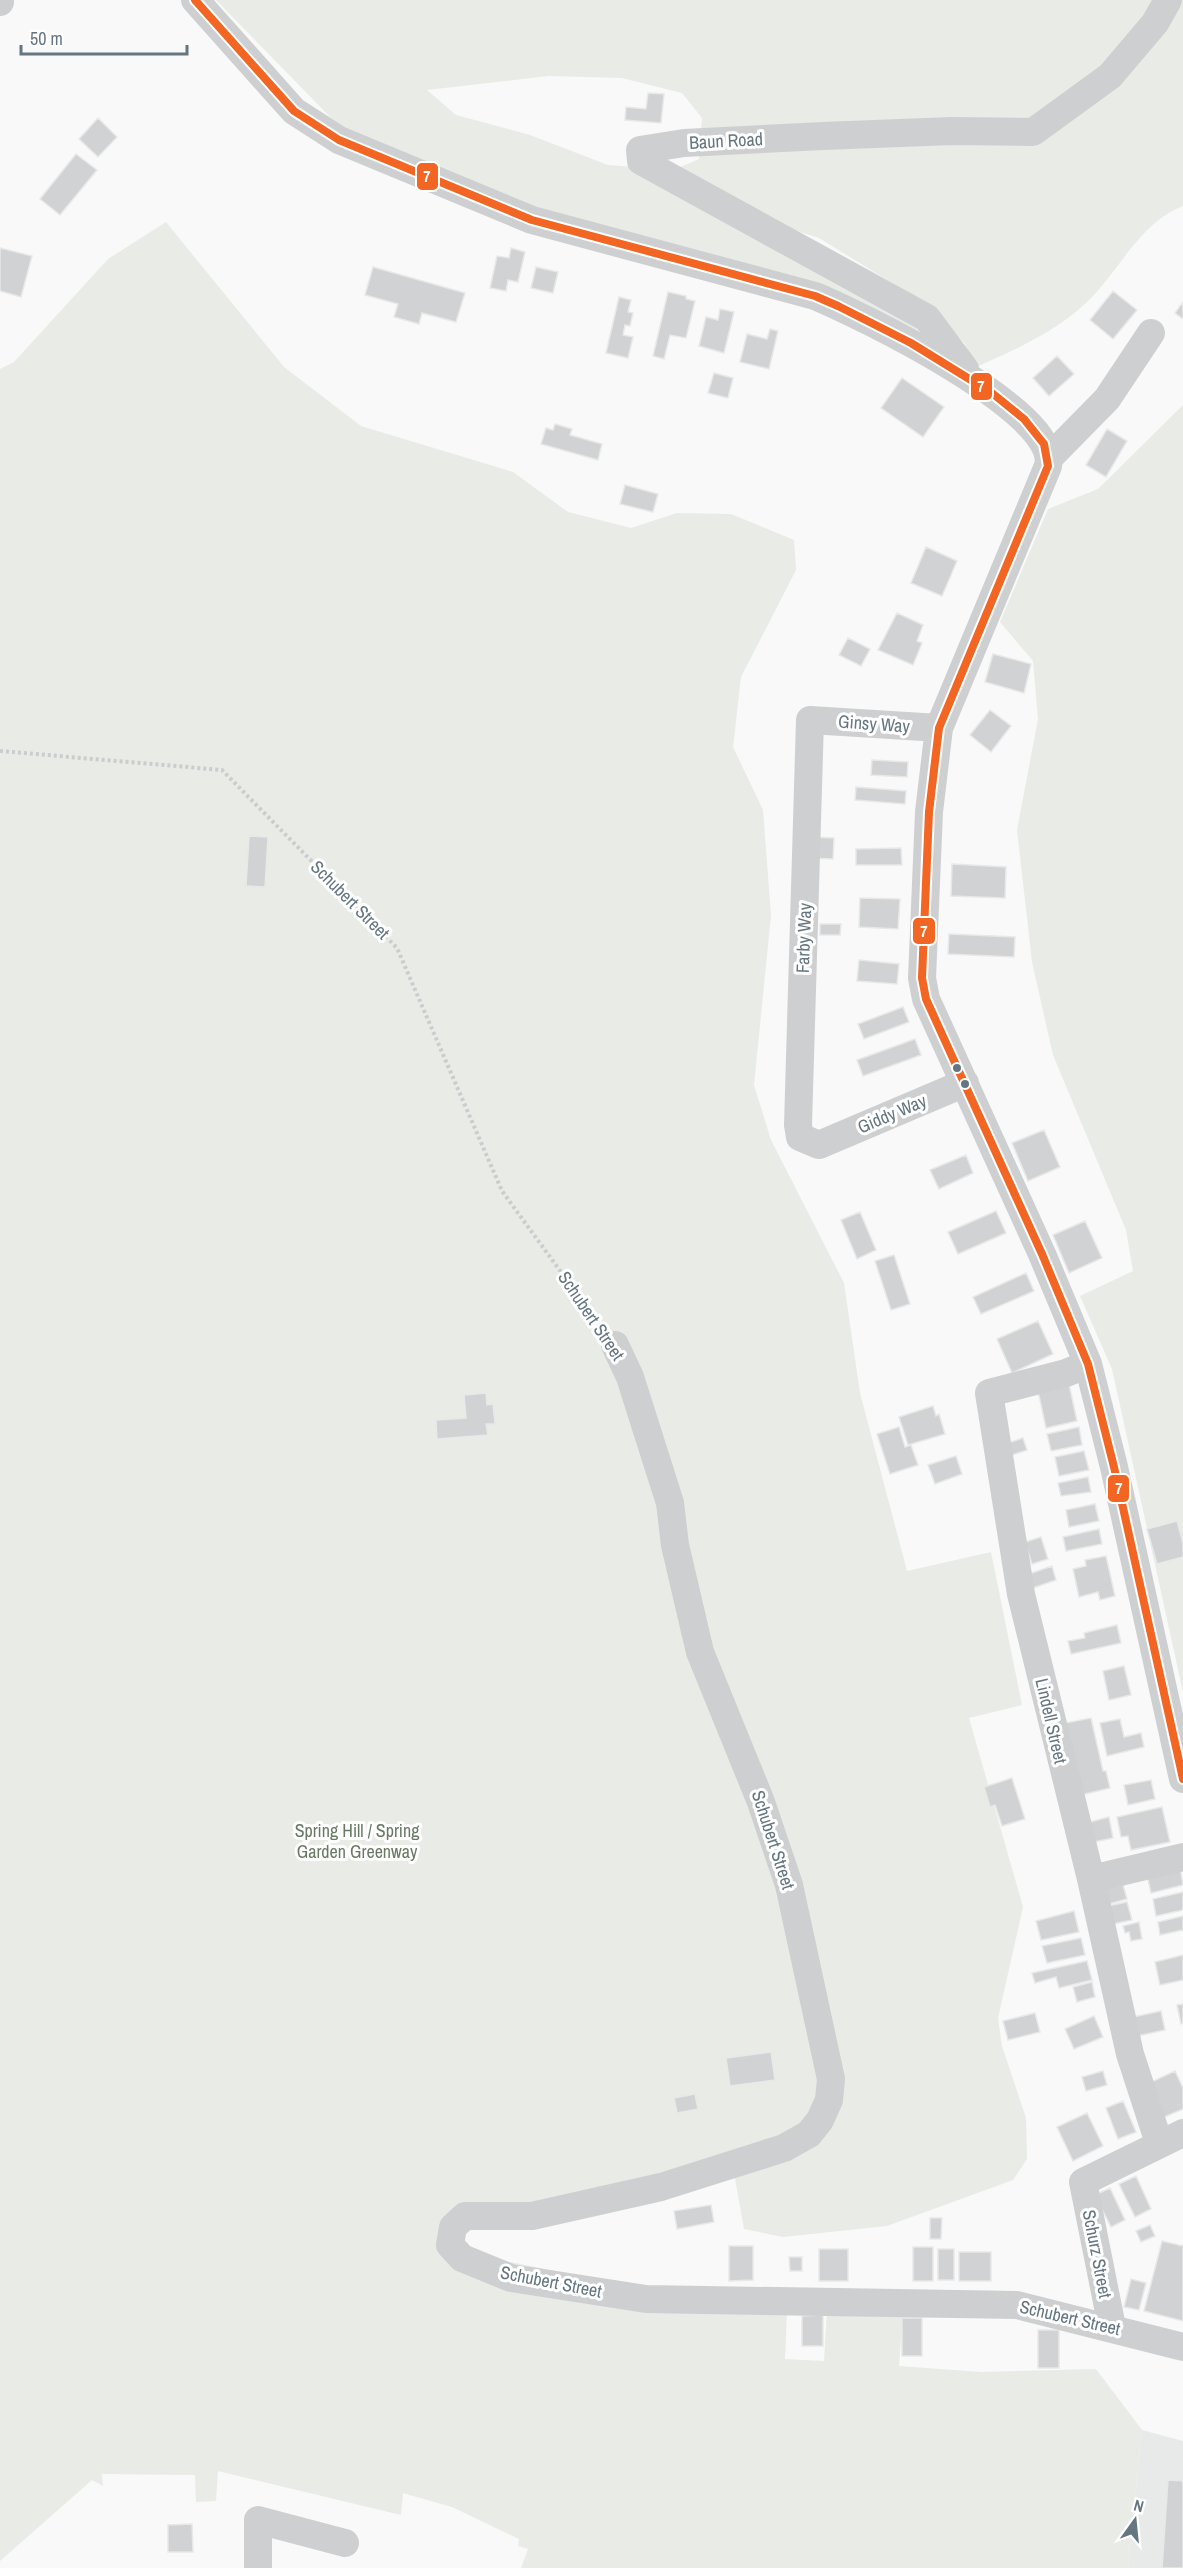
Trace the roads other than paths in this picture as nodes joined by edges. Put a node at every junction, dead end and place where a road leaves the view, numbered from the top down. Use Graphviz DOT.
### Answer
graph roads {
  1 [pos="195,0"];
  2 [pos="1168,0"];
  3 [pos="1151,333"];
  4 [pos="972,378"];
  5 [pos="1050,457"];
  6 [pos="810,720"];
  7 [pos="939,728"];
  8 [pos="965,1083"];
  9 [pos="819,1144"];
  10 [pos="615,1345"];
  11 [pos="1088,1364"];
  12 [pos="1183,1779"];
  13 [pos="1183,1857"];
  14 [pos="1091,1879"];
  15 [pos="1171,2138"];
  16 [pos="1112,2327"];
  17 [pos="1183,2347"];
  18 [pos="345,2543"];
  19 [pos="258,2568"];
  1 -- 4 [label="street"];
  2 -- 4 [label="street, Baun Road"];
  3 -- 5 [label="street"];
  4 -- 5 [label="street"];
  5 -- 7 [label="street"];
  6 -- 7 [label="street, Ginsy Way"];
  6 -- 9 [label="street, Farby Way"];
  7 -- 8 [label="street"];
  8 -- 9 [label="street, Giddy Way"];
  8 -- 11 [label="street"];
  10 -- 16 [label="street, Schubert Street"];
  11 -- 12 [label="street"];
  11 -- 14 [label="street, Lindell Street"];
  13 -- 14 [label="street"];
  14 -- 15 [label="street, Lindell Street"];
  15 -- 16 [label="street, Schurz Street"];
  16 -- 17 [label="street, Schubert Street"];
  18 -- 19 [label="street"];
}
